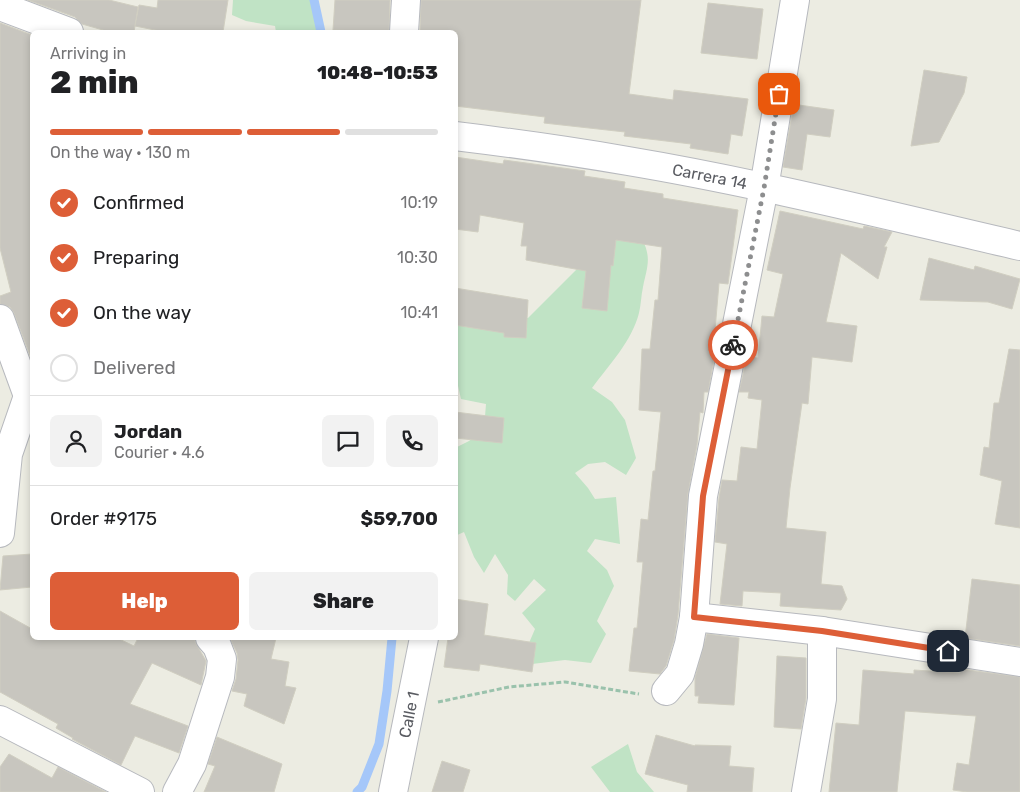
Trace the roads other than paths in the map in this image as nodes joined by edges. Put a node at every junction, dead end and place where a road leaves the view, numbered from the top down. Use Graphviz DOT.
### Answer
graph roads {
  1 [pos="406,0"];
  2 [pos="795,0"];
  3 [pos="0,6"];
  4 [pos="64,30"];
  5 [pos="404,30"];
  6 [pos="458,136"];
  7 [pos="764,188"];
  8 [pos="1020,246"];
  9 [pos="0,319"];
  10 [pos="30,400"];
  11 [pos="0,533"];
  12 [pos="694,617"];
  13 [pos="822,631"];
  14 [pos="212,640"];
  15 [pos="424,640"];
  16 [pos="1020,662"];
  17 [pos="666,691"];
  18 [pos="0,720"];
  19 [pos="140,792"];
  20 [pos="177,792"];
  21 [pos="394,792"];
  22 [pos="806,792"];
  1 -- 5 [label="street"];
  2 -- 7 [label="street"];
  3 -- 4 [label="street"];
  6 -- 7 [label="street, Carrera 14"];
  7 -- 8 [label="street, Carrera 14"];
  7 -- 12 [label="street"];
  9 -- 10 [label="street"];
  10 -- 11 [label="street"];
  12 -- 13 [label="street"];
  12 -- 17 [label="street"];
  13 -- 16 [label="street"];
  13 -- 22 [label="street"];
  14 -- 20 [label="street"];
  15 -- 21 [label="street, Calle 1"];
  18 -- 19 [label="street"];
}
